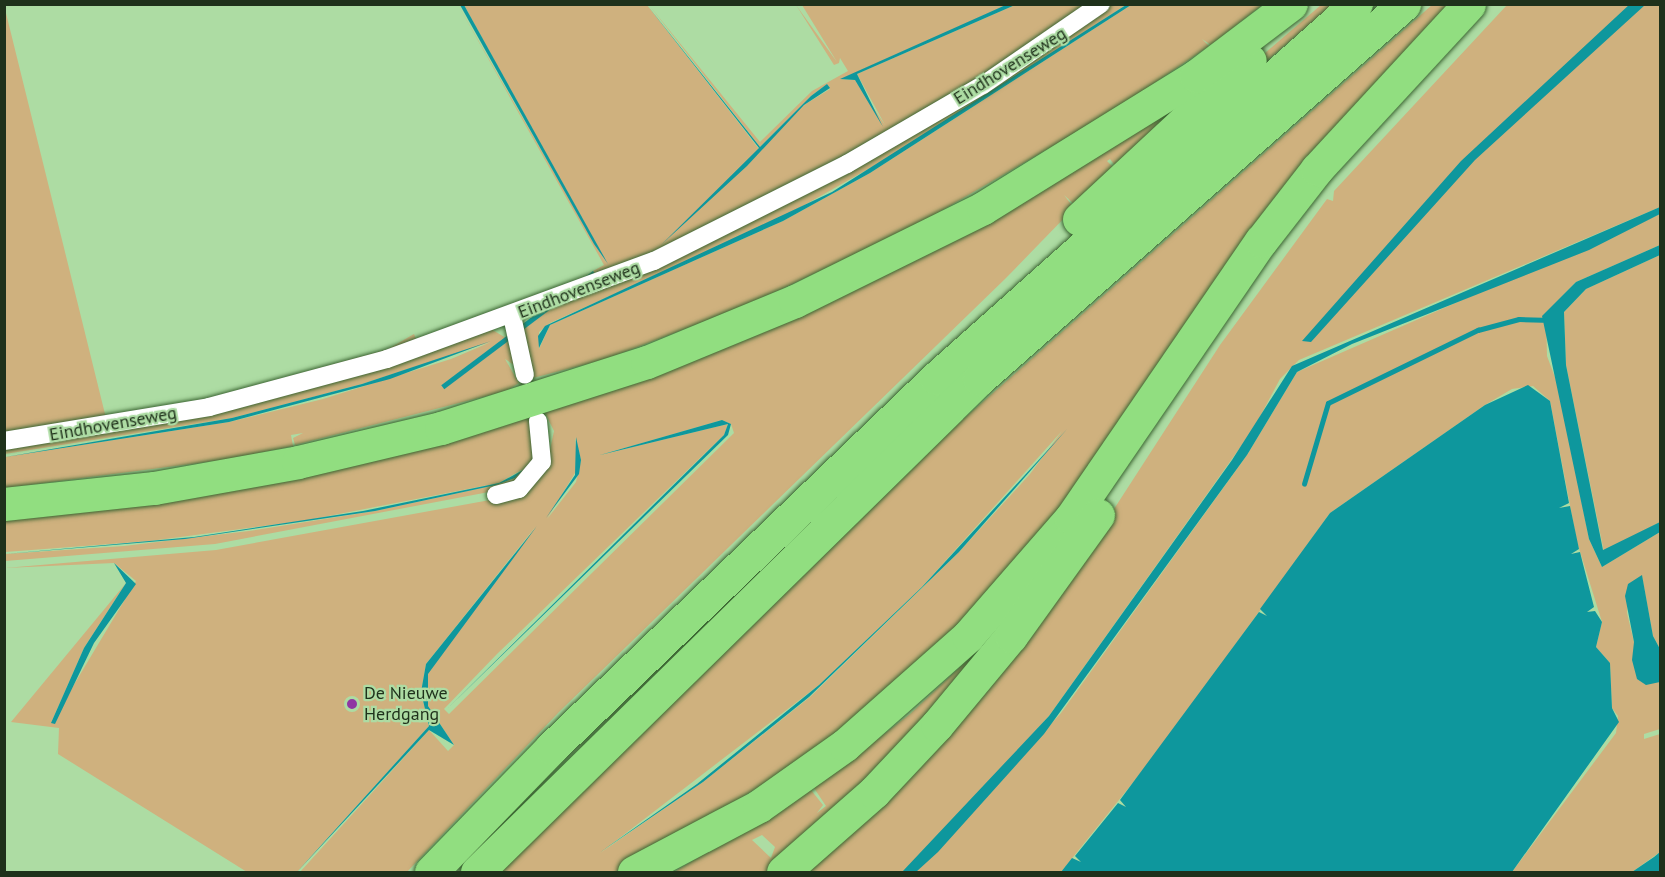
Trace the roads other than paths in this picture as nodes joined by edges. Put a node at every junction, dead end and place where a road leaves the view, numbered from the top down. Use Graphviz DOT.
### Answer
graph roads {
  1 [pos="1101,4"];
  2 [pos="1292,4"];
  3 [pos="1311,4"];
  4 [pos="1356,4"];
  5 [pos="1404,4"];
  6 [pos="1469,4"];
  7 [pos="512,316"];
  8 [pos="525,375"];
  9 [pos="936,378"];
  10 [pos="538,421"];
  11 [pos="1139,422"];
  12 [pos="4,441"];
  13 [pos="496,495"];
  14 [pos="4,504"];
  15 [pos="431,873"];
  16 [pos="477,873"];
  17 [pos="634,873"];
  18 [pos="783,873"];
  1 -- 7 [label="street, Eindhovenseweg"];
  2 -- 14 [label="highway"];
  3 -- 9 [label="highway"];
  4 -- 9 [label="highway"];
  5 -- 16 [label="highway"];
  6 -- 11 [label="highway"];
  7 -- 8 [label="street"];
  7 -- 12 [label="street, Eindhovenseweg"];
  9 -- 15 [label="highway"];
  10 -- 13 [label="street"];
  11 -- 17 [label="highway"];
  11 -- 18 [label="highway"];
}
